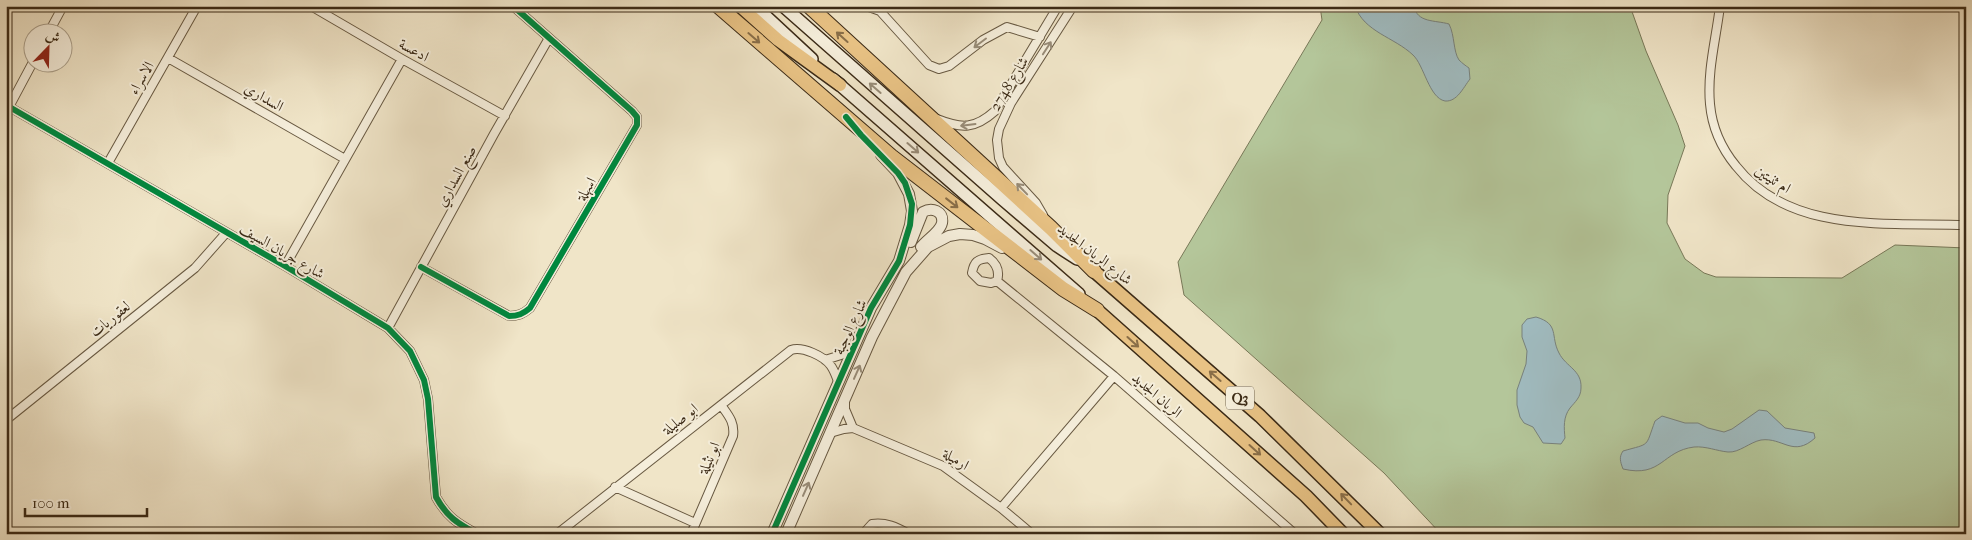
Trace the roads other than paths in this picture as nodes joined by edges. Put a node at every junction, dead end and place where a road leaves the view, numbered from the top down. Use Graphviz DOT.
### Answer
graph roads {
  1 [pos="64,6"];
  2 [pos="197,6"];
  3 [pos="311,6"];
  4 [pos="513,6"];
  5 [pos="718,6"];
  6 [pos="740,6"];
  7 [pos="755,6"];
  8 [pos="783,6"];
  9 [pos="809,6"];
  10 [pos="866,6"];
  11 [pos="1073,6"];
  12 [pos="1720,6"];
  13 [pos="879,8"];
  14 [pos="1056,10"];
  15 [pos="1066,19"];
  16 [pos="55,22"];
  17 [pos="1040,37"];
  18 [pos="549,38"];
  19 [pos="168,58"];
  20 [pos="402,59"];
  21 [pos="27,72"];
  22 [pos="840,85"];
  23 [pos="8,106"];
  24 [pos="505,116"];
  25 [pos="930,117"];
  26 [pos="846,118"];
  27 [pos="345,159"];
  28 [pos="108,163"];
  29 [pos="1966,225"];
  30 [pos="1051,228"];
  31 [pos="226,233"];
  32 [pos="1025,260"];
  33 [pos="899,261"];
  34 [pos="285,266"];
  35 [pos="421,267"];
  36 [pos="1094,271"];
  37 [pos="906,272"];
  38 [pos="997,281"];
  39 [pos="1097,310"];
  40 [pos="388,328"];
  41 [pos="854,346"];
  42 [pos="825,360"];
  43 [pos="1114,376"];
  44 [pos="838,381"];
  45 [pos="844,400"];
  46 [pos="721,405"];
  47 [pos="6,420"];
  48 [pos="853,428"];
  49 [pos="830,433"];
  50 [pos="614,487"];
  51 [pos="1001,508"];
  52 [pos="696,523"];
  53 [pos="477,534"];
  54 [pos="556,534"];
  55 [pos="691,534"];
  56 [pos="772,534"];
  57 [pos="786,534"];
  58 [pos="863,534"];
  59 [pos="909,534"];
  60 [pos="1032,534"];
  61 [pos="1295,534"];
  62 [pos="1343,534"];
  63 [pos="1380,534"];
  1 -- 16 [label="street"];
  2 -- 19 [label="street, الاسراء"];
  3 -- 20 [label="street, ادعسة"];
  4 -- 18 [label="street, اسهلة"];
  5 -- 26 [label="highway, one-way"];
  6 -- 22 [label="main road"];
  7 -- 22 [label="main road, Q3"];
  36 -- 8 [label="main road, شارع الريان الجديد, one-way"];
  25 -- 9 [label="highway, one-way"];
  10 -- 13 [label="street"];
  11 -- 15 [label="street, شارع 2748"];
  12 -- 29 [label="street, ام ثنيتين"];
  17 -- 13 [label="street, one-way"];
  14 -- 15 [label="street"];
  14 -- 17 [label="street, شارع 2748"];
  30 -- 15 [label="street, شارع 2748, one-way"];
  17 -- 25 [label="street, شارع 2748, one-way"];
  18 -- 24 [label="street, صنع السداري"];
  18 -- 35 [label="street, اسهلة"];
  19 -- 27 [label="street, السداري"];
  19 -- 28 [label="street, الاسراء"];
  20 -- 24 [label="street, ادعسة"];
  20 -- 27 [label="street"];
  21 -- 23 [label="street"];
  22 -- 39 [label="main road, Q3, one-way"];
  23 -- 28 [label="street, شارع جريان السيف"];
  24 -- 35 [label="street, صنع السداري"];
  25 -- 30 [label="highway"];
  26 -- 32 [label="highway, one-way"];
  26 -- 33 [label="street, شارع الوجبة"];
  27 -- 34 [label="street"];
  28 -- 31 [label="street, شارع جريان السيف"];
  30 -- 36 [label="highway"];
  31 -- 34 [label="street, شارع جريان السيف"];
  31 -- 47 [label="street, لعقوريات"];
  32 -- 37 [label="street, شارع الوجبة"];
  32 -- 39 [label="highway"];
  33 -- 37 [label="street"];
  33 -- 41 [label="street, شارع الوجبة"];
  34 -- 40 [label="street, شارع جريان السيف"];
  35 -- 40 [label="street, صنع السداري"];
  63 -- 36 [label="main road, شارع الريان الجديد / Q3, one-way"];
  45 -- 37 [label="street, شارع الوجبة, one-way"];
  38 -- 43 [label="street, الريان الجديد"];
  39 -- 62 [label="main road, Q3, one-way"];
  40 -- 53 [label="street, شارع جريان السيف"];
  41 -- 42 [label="street"];
  41 -- 44 [label="street, شارع الوجبة"];
  42 -- 44 [label="street"];
  42 -- 46 [label="street, ابو صليلة"];
  43 -- 51 [label="street"];
  43 -- 61 [label="street, الريان الجديد"];
  44 -- 56 [label="street, شارع الوجبة"];
  45 -- 48 [label="street"];
  45 -- 49 [label="street, شارع الوجبة"];
  46 -- 50 [label="street, ابو صليلة"];
  46 -- 52 [label="street, ابو نثيلة"];
  48 -- 49 [label="street"];
  48 -- 51 [label="street, ارميلة"];
  57 -- 49 [label="street, شارع الوجبة, one-way"];
  50 -- 52 [label="street"];
  50 -- 54 [label="street, ابو صليلة"];
  51 -- 60 [label="street, ارميلة"];
  52 -- 55 [label="street, ابو نثيلة"];
  58 -- 59 [label="street"];
}
